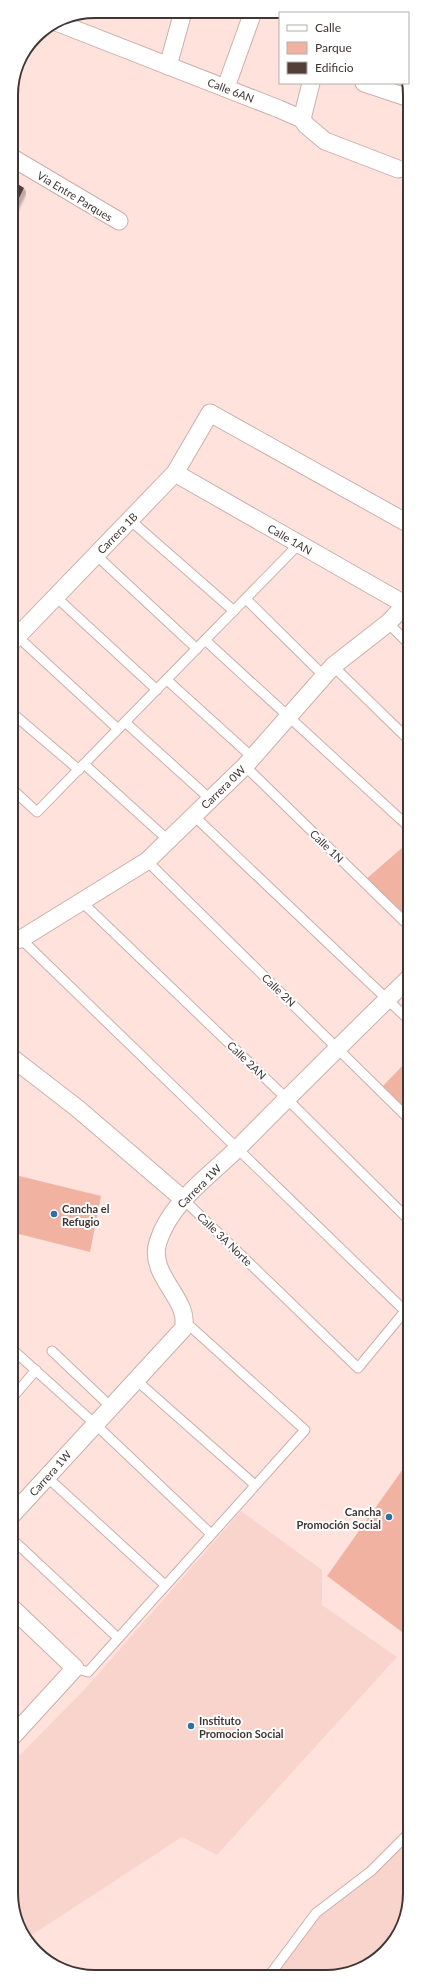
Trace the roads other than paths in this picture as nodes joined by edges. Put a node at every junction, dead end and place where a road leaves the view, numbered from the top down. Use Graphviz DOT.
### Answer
graph roads {
  1 [pos="181,18"];
  2 [pos="251,18"];
  3 [pos="64,25"];
  4 [pos="168,66"];
  5 [pos="311,84"];
  6 [pos="367,84"];
  7 [pos="226,87"];
  8 [pos="403,96"];
  9 [pos="302,119"];
  10 [pos="18,161"];
  11 [pos="398,169"];
  12 [pos="119,221"];
  13 [pos="175,473"];
  14 [pos="130,520"];
  15 [pos="403,521"];
  16 [pos="300,544"];
  17 [pos="96,556"];
  18 [pos="56,597"];
  19 [pos="246,599"];
  20 [pos="403,600"];
  21 [pos="403,608"];
  22 [pos="234,611"];
  23 [pos="388,623"];
  24 [pos="18,637"];
  25 [pos="403,637"];
  26 [pos="205,640"];
  27 [pos="18,643"];
  28 [pos="197,649"];
  29 [pos="328,671"];
  30 [pos="167,680"];
  31 [pos="157,690"];
  32 [pos="287,716"];
  33 [pos="18,717"];
  34 [pos="125,722"];
  35 [pos="118,729"];
  36 [pos="403,734"];
  37 [pos="248,762"];
  38 [pos="82,767"];
  39 [pos="18,794"];
  40 [pos="210,800"];
  41 [pos="193,815"];
  42 [pos="403,822"];
  43 [pos="168,840"];
  44 [pos="147,861"];
  45 [pos="82,902"];
  46 [pos="403,920"];
  47 [pos="18,939"];
  48 [pos="18,942"];
  49 [pos="403,984"];
  50 [pos="387,999"];
  51 [pos="403,1014"];
  52 [pos="338,1049"];
  53 [pos="18,1062"];
  54 [pos="287,1099"];
  55 [pos="403,1113"];
  56 [pos="238,1148"];
  57 [pos="183,1199"];
  58 [pos="403,1214"];
  59 [pos="403,1303"];
  60 [pos="403,1312"];
  61 [pos="183,1329"];
  62 [pos="52,1351"];
  63 [pos="18,1354"];
  64 [pos="36,1370"];
  65 [pos="136,1380"];
  66 [pos="18,1391"];
  67 [pos="111,1407"];
  68 [pos="95,1424"];
  69 [pos="47,1477"];
  70 [pos="255,1485"];
  71 [pos="18,1508"];
  72 [pos="211,1534"];
  73 [pos="18,1545"];
  74 [pos="165,1585"];
  75 [pos="18,1614"];
  76 [pos="118,1638"];
  77 [pos="75,1668"];
  78 [pos="18,1729"];
  79 [pos="403,1839"];
  80 [pos="274,1970"];
  1 -- 4 [label="street"];
  2 -- 7 [label="street"];
  3 -- 4 [label="street, Calle 6AN"];
  4 -- 7 [label="street, Calle 6AN"];
  5 -- 9 [label="street"];
  6 -- 8 [label="street"];
  7 -- 9 [label="street, Calle 6AN"];
  9 -- 11 [label="street, Calle 6AN"];
  10 -- 12 [label="street, Via Entre Parques"];
  13 -- 14 [label="street, Carrera 1B"];
  13 -- 15 [label="street, Carrera 1B"];
  13 -- 16 [label="street, Calle 1AN"];
  14 -- 17 [label="street, Carrera 1B"];
  14 -- 22 [label="lane"];
  16 -- 19 [label="lane"];
  16 -- 20 [label="street, Calle 1AN"];
  17 -- 18 [label="street, Carrera 1B"];
  17 -- 28 [label="lane"];
  18 -- 24 [label="street, Carrera 1B"];
  18 -- 31 [label="lane"];
  19 -- 22 [label="lane"];
  19 -- 29 [label="lane"];
  21 -- 23 [label="street, Carrera 0W"];
  22 -- 26 [label="lane"];
  23 -- 25 [label="lane"];
  23 -- 29 [label="street, Carrera 0W"];
  26 -- 28 [label="lane"];
  26 -- 32 [label="lane"];
  27 -- 35 [label="lane"];
  28 -- 30 [label="lane"];
  29 -- 32 [label="street, Carrera 0W"];
  29 -- 36 [label="lane"];
  30 -- 31 [label="lane"];
  30 -- 37 [label="lane, Calle 1N"];
  31 -- 34 [label="lane"];
  32 -- 37 [label="street, Carrera 0W"];
  32 -- 42 [label="lane"];
  33 -- 38 [label="lane"];
  34 -- 35 [label="lane"];
  34 -- 40 [label="lane"];
  35 -- 38 [label="lane"];
  37 -- 40 [label="street, Carrera 0W"];
  37 -- 46 [label="lane, Calle 1N"];
  38 -- 39 [label="lane"];
  38 -- 43 [label="lane"];
  40 -- 41 [label="street, Carrera 0W"];
  41 -- 43 [label="street, Carrera 0W"];
  41 -- 50 [label="lane"];
  43 -- 44 [label="street, Carrera 0W"];
  44 -- 45 [label="street, Carrera 0W"];
  44 -- 52 [label="lane, Calle 2N"];
  45 -- 47 [label="street, Carrera 0W"];
  45 -- 54 [label="lane, Calle 2AN"];
  48 -- 56 [label="lane"];
  49 -- 50 [label="street, Carrera 1W"];
  50 -- 51 [label="lane"];
  50 -- 52 [label="street, Carrera 1W"];
  52 -- 54 [label="street, Carrera 1W"];
  52 -- 55 [label="lane, Calle 2N"];
  53 -- 57 [label="street, Calle 3A Norte"];
  54 -- 56 [label="street, Carrera 1W"];
  54 -- 58 [label="lane, Calle 2AN"];
  56 -- 57 [label="street, Carrera 1W"];
  56 -- 59 [label="lane"];
  57 -- 60 [label="lane, Calle 3A Norte"];
  57 -- 61 [label="street, Carrera 1W"];
  61 -- 65 [label="street, Carrera 1W"];
  61 -- 70 [label="lane"];
  62 -- 67 [label="lane"];
  63 -- 64 [label="lane"];
  64 -- 66 [label="lane"];
  64 -- 68 [label="lane"];
  65 -- 67 [label="street, Carrera 1W"];
  65 -- 70 [label="lane"];
  67 -- 68 [label="street, Carrera 1W"];
  68 -- 69 [label="street, Carrera 1W"];
  68 -- 72 [label="lane"];
  69 -- 71 [label="street, Carrera 1W"];
  69 -- 74 [label="lane"];
  70 -- 72 [label="lane"];
  72 -- 74 [label="lane"];
  73 -- 76 [label="lane"];
  74 -- 76 [label="lane"];
  75 -- 77 [label="street"];
  76 -- 77 [label="lane"];
  77 -- 78 [label="street"];
  79 -- 80 [label="lane"];
}
